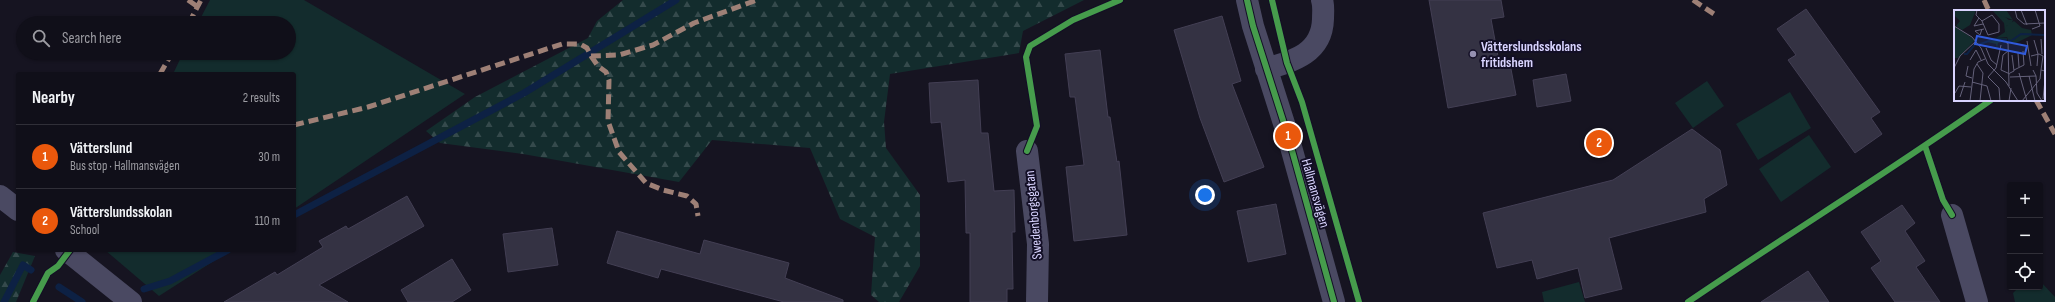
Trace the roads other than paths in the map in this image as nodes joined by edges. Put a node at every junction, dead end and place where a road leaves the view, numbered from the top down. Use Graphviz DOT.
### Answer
graph roads {
  1 [pos="1247,0"];
  2 [pos="1322,0"];
  3 [pos="1266,69"];
  4 [pos="1027,151"];
  5 [pos="1952,215"];
  6 [pos="68,252"];
  7 [pos="131,302"];
  8 [pos="1038,302"];
  9 [pos="1334,302"];
  10 [pos="1977,302"];
  1 -- 3 [label="street, Hallmansvägen"];
  2 -- 3 [label="street"];
  3 -- 9 [label="street, Hallmansvägen"];
  4 -- 8 [label="street, Swedenborgsgatan"];
  5 -- 10 [label="street"];
  6 -- 7 [label="street"];
}
